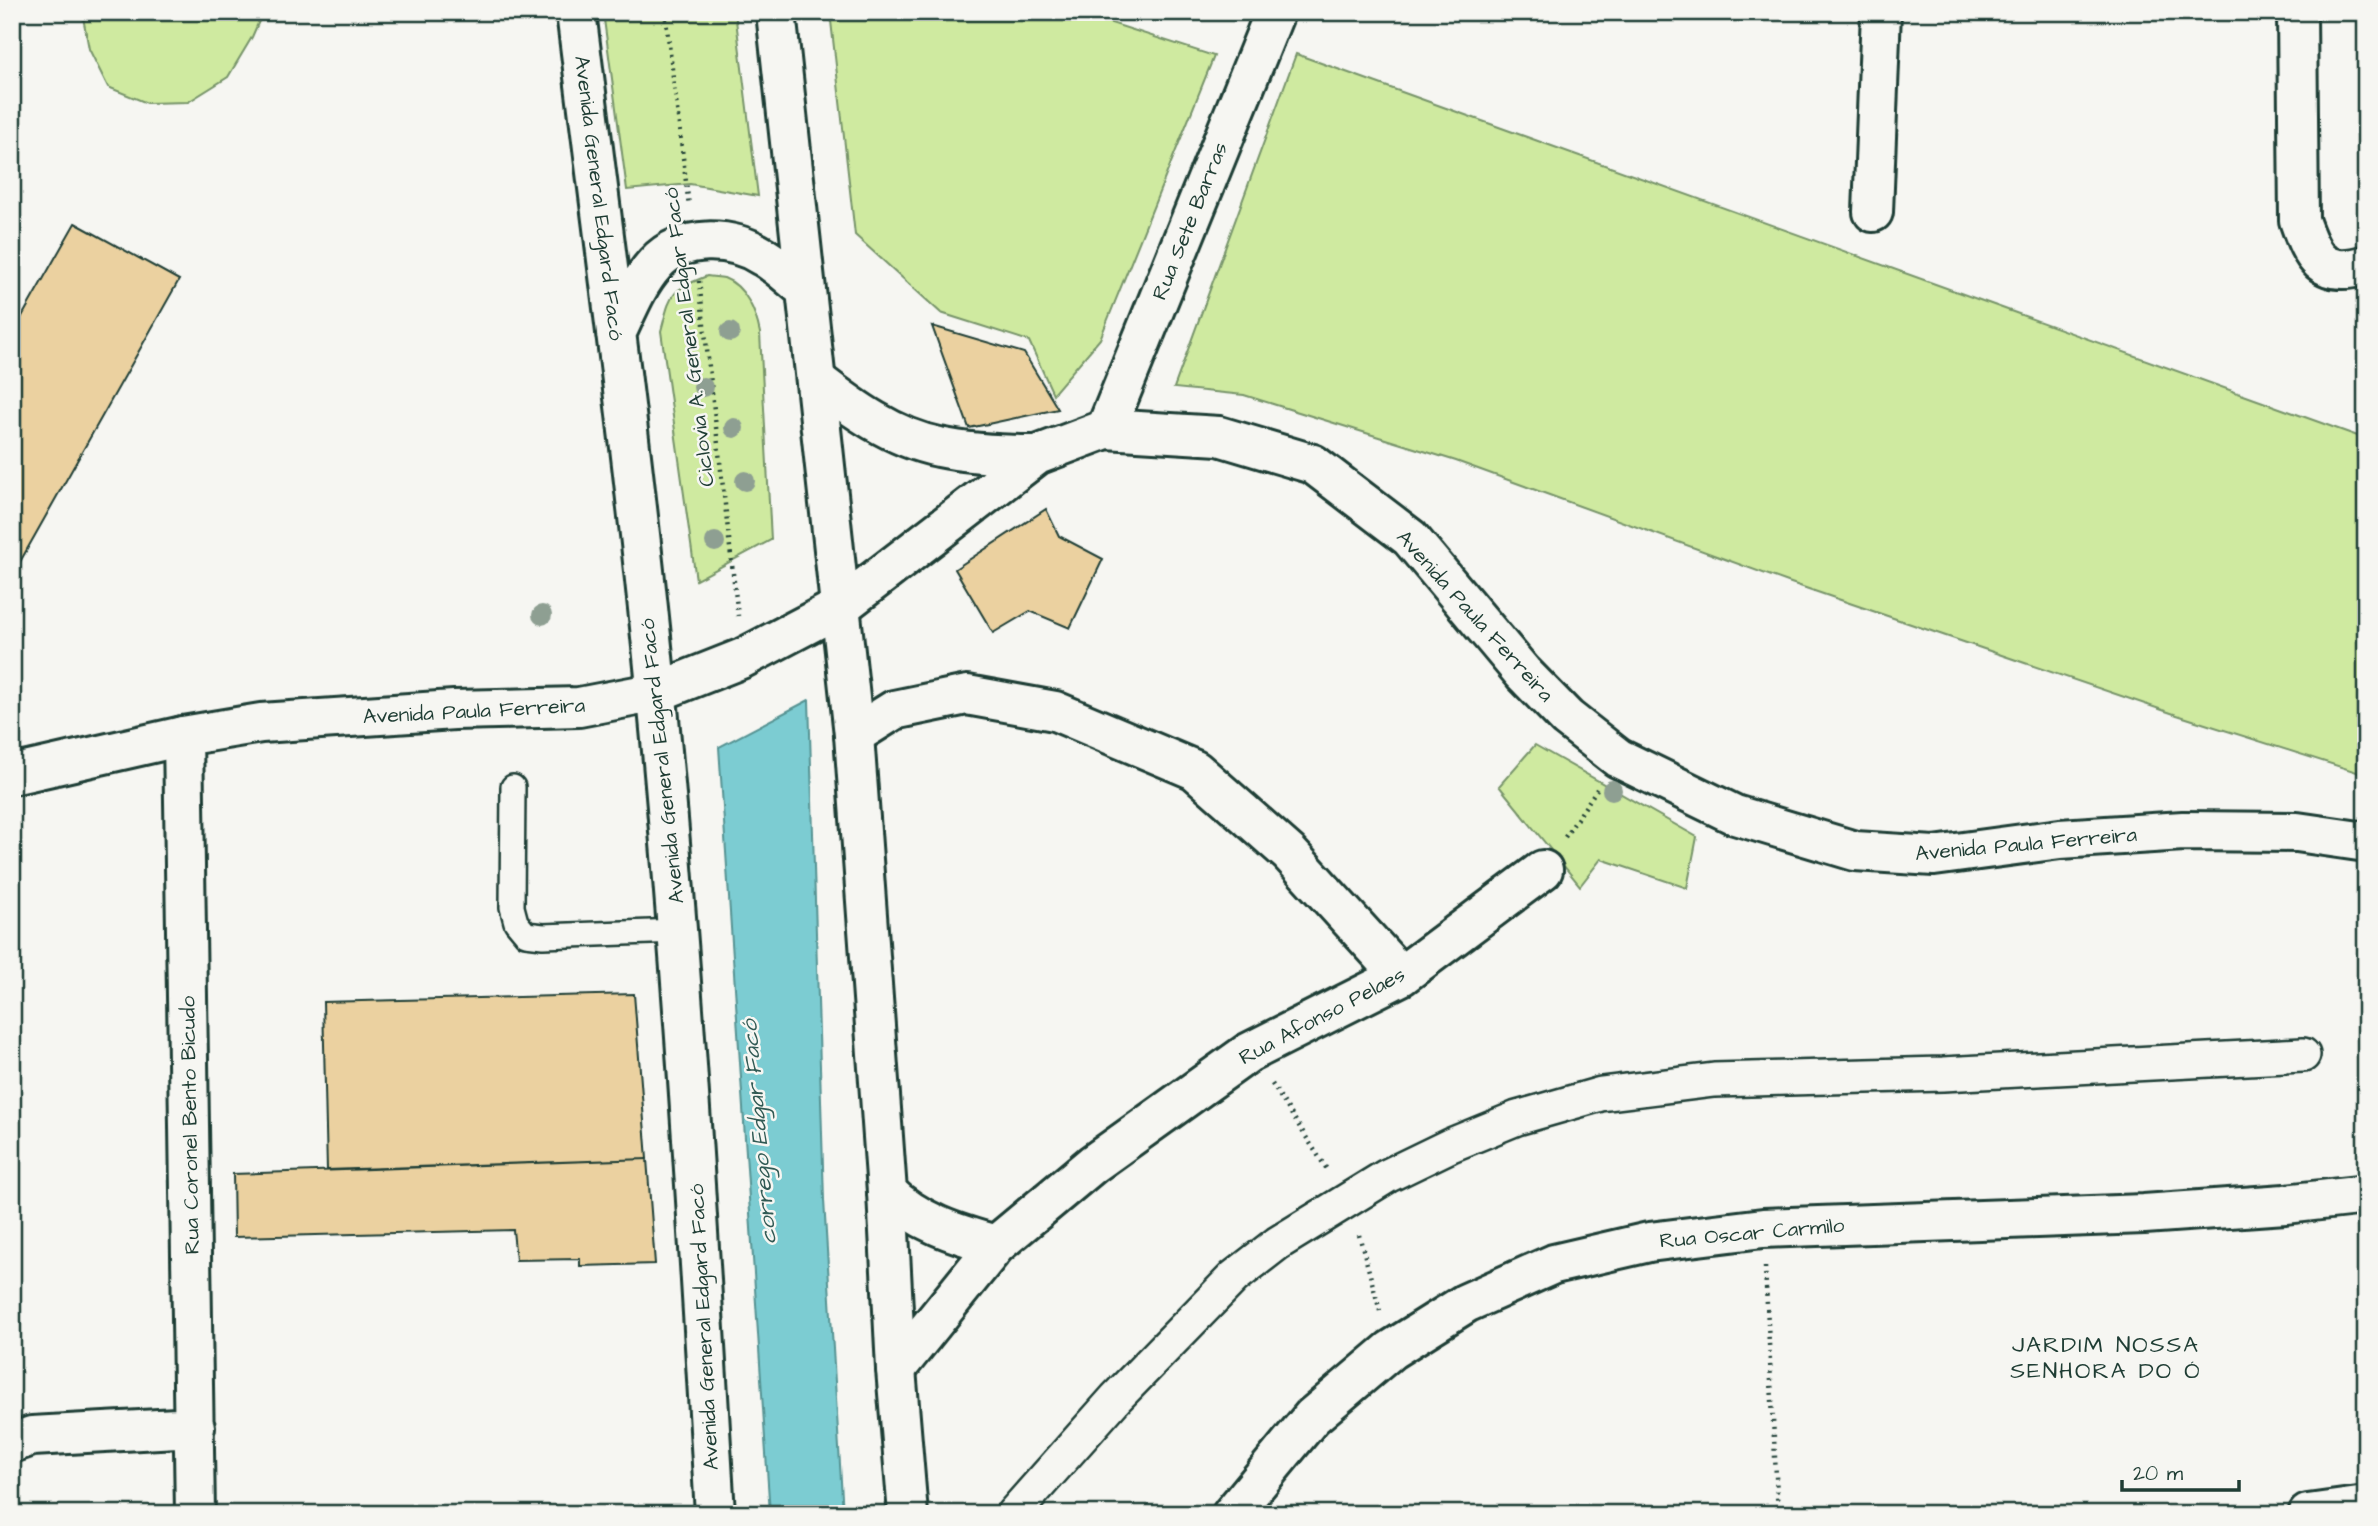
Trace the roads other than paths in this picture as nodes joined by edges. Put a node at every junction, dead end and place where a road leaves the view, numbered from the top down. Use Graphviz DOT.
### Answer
graph roads {
  1 [pos="576,12"];
  2 [pos="776,12"];
  3 [pos="1275,12"];
  4 [pos="1881,12"];
  5 [pos="2297,12"];
  6 [pos="1874,212"];
  7 [pos="2366,265"];
  8 [pos="806,290"];
  9 [pos="616,334"];
  10 [pos="816,380"];
  11 [pos="1106,429"];
  12 [pos="1037,455"];
  13 [pos="840,607"];
  14 [pos="657,692"];
  15 [pos="854,735"];
  16 [pos="183,736"];
  17 [pos="12,775"];
  18 [pos="513,787"];
  19 [pos="2366,842"];
  20 [pos="1543,870"];
  21 [pos="678,931"];
  22 [pos="1401,976"];
  23 [pos="2303,1055"];
  24 [pos="887,1192"];
  25 [pos="2366,1195"];
  26 [pos="996,1245"];
  27 [pos="896,1369"];
  28 [pos="195,1427"];
  29 [pos="12,1443"];
  30 [pos="2366,1506"];
  31 [pos="195,1514"];
  32 [pos="716,1514"];
  33 [pos="908,1514"];
  34 [pos="1013,1514"];
  35 [pos="1232,1514"];
  36 [pos="2308,1514"];
  1 -- 9 [label="main road, Avenida General Edgard Facó"];
  2 -- 8 [label="main road"];
  3 -- 11 [label="main road, Rua Sete Barras"];
  4 -- 6 [label="main road"];
  5 -- 7 [label="main road"];
  8 -- 9 [label="main road"];
  8 -- 10 [label="main road"];
  9 -- 14 [label="main road, Avenida General Edgard Facó"];
  10 -- 12 [label="main road, Avenida Paula Ferreira"];
  10 -- 13 [label="main road"];
  11 -- 12 [label="main road, Avenida Paula Ferreira"];
  11 -- 19 [label="main road, Avenida Paula Ferreira"];
  12 -- 13 [label="main road, Avenida Paula Ferreira"];
  13 -- 14 [label="main road, Avenida Paula Ferreira"];
  13 -- 15 [label="main road"];
  14 -- 16 [label="main road, Avenida Paula Ferreira"];
  14 -- 21 [label="main road, Avenida General Edgard Facó"];
  15 -- 22 [label="main road"];
  15 -- 24 [label="main road"];
  16 -- 17 [label="main road, Avenida Paula Ferreira"];
  16 -- 28 [label="main road, Rua Coronel Bento Bicudo"];
  18 -- 21 [label="lane"];
  20 -- 22 [label="main road, Rua Afonso Pelaes"];
  21 -- 32 [label="main road, Avenida General Edgard Facó"];
  22 -- 26 [label="main road, Rua Afonso Pelaes"];
  23 -- 34 [label="street"];
  24 -- 26 [label="main road"];
  24 -- 27 [label="main road"];
  25 -- 35 [label="main road, Rua Oscar Carmilo"];
  26 -- 27 [label="main road, Rua Afonso Pelaes"];
  27 -- 33 [label="main road"];
  28 -- 29 [label="main road"];
  28 -- 31 [label="main road, Rua Coronel Bento Bicudo"];
  30 -- 36 [label="main road"];
}
